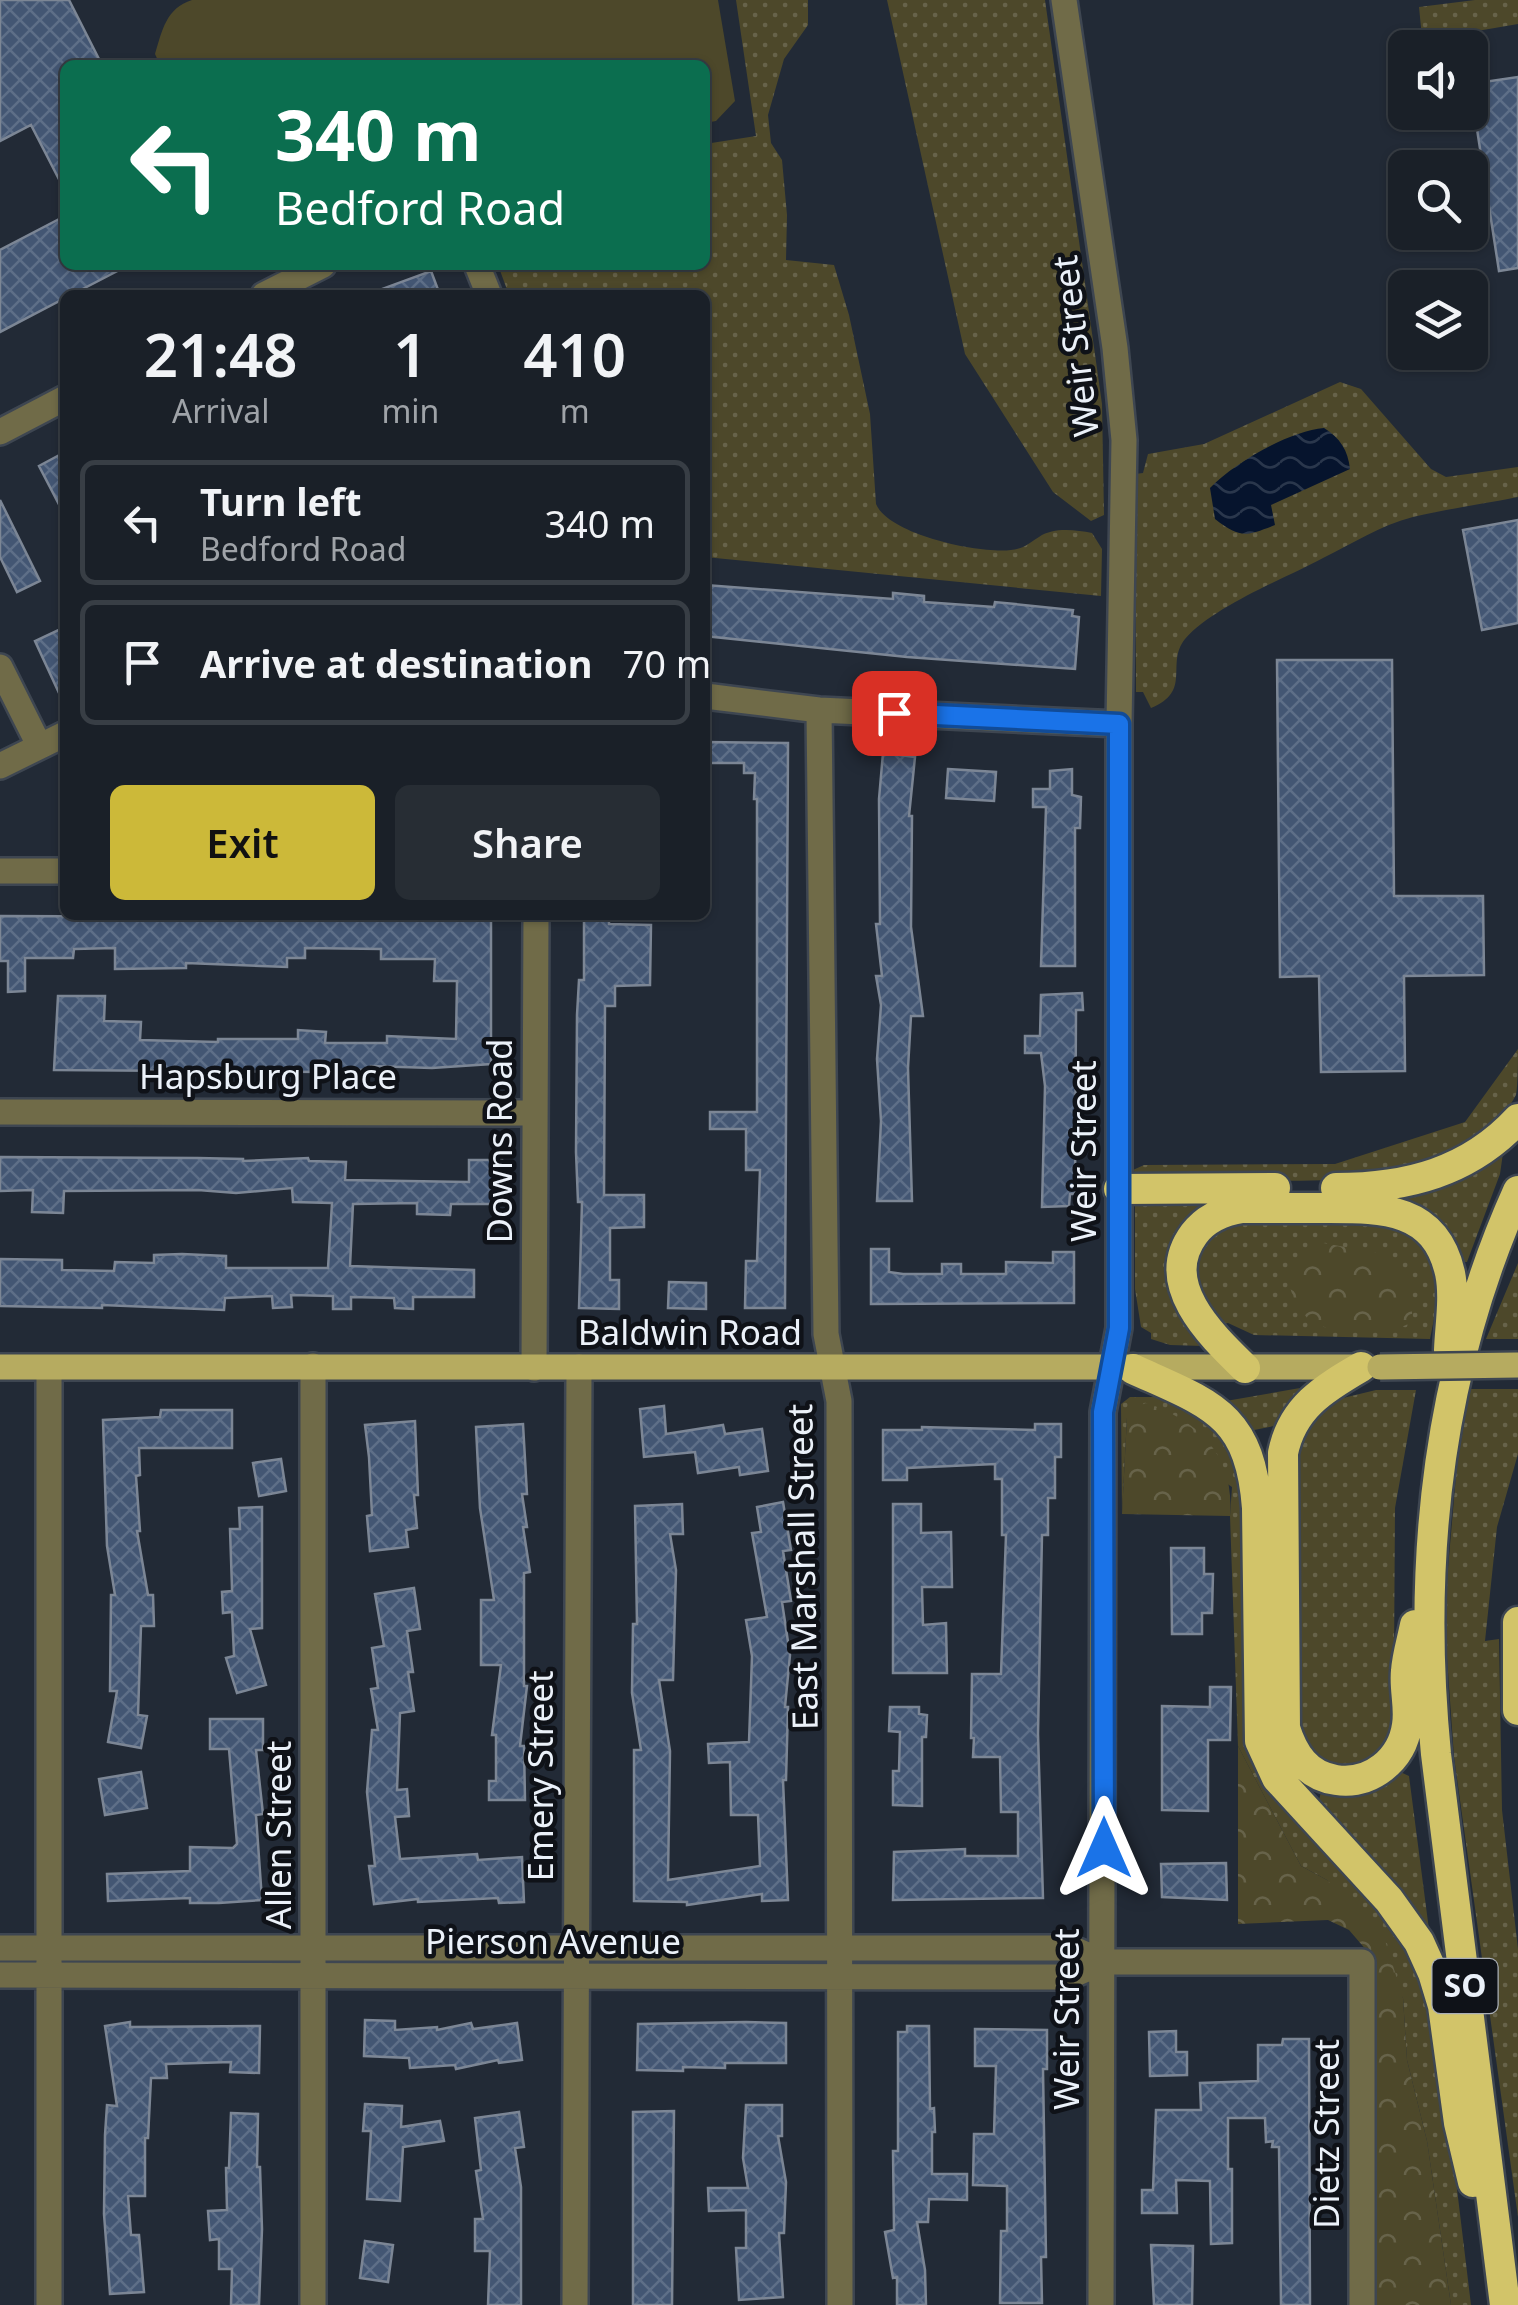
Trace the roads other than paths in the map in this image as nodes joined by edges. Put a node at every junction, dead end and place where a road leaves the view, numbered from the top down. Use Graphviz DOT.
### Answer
graph roads {
  1 [pos="1064,0"];
  2 [pos="313,270"];
  3 [pos="274,290"];
  4 [pos="60,401"];
  5 [pos="0,432"];
  6 [pos="0,667"];
  7 [pos="710,697"];
  8 [pos="819,710"];
  9 [pos="1119,724"];
  10 [pos="60,736"];
  11 [pos="39,745"];
  12 [pos="0,766"];
  13 [pos="0,871"];
  14 [pos="60,871"];
  15 [pos="536,920"];
  16 [pos="0,1112"];
  17 [pos="536,1113"];
  18 [pos="1518,1119"];
  19 [pos="1119,1188"];
  20 [pos="1518,1191"];
  21 [pos="1518,1365"];
  22 [pos="314,1366"];
  23 [pos="0,1367"];
  24 [pos="579,1367"];
  25 [pos="1371,1367"];
  26 [pos="49,1368"];
  27 [pos="534,1368"];
  28 [pos="1245,1368"];
  29 [pos="832,1369"];
  30 [pos="1121,1369"];
  31 [pos="1444,1431"];
  32 [pos="1430,1549"];
  33 [pos="1518,1622"];
  34 [pos="1518,1710"];
  35 [pos="0,1948"];
  36 [pos="49,1948"];
  37 [pos="314,1948"];
  38 [pos="840,1950"];
  39 [pos="1103,1962"];
  40 [pos="1362,1962"];
  41 [pos="576,1963"];
  42 [pos="0,1975"];
  43 [pos="50,1975"];
  44 [pos="314,1976"];
  45 [pos="840,1978"];
  46 [pos="49,2305"];
  47 [pos="314,2305"];
  48 [pos="576,2305"];
  49 [pos="840,2305"];
  50 [pos="1100,2305"];
  51 [pos="1362,2305"];
  52 [pos="1504,2305"];
  1 -- 9 [label="street, Weir Street"];
  2 -- 3 [label="street"];
  4 -- 5 [label="street"];
  6 -- 11 [label="street"];
  7 -- 8 [label="street"];
  8 -- 9 [label="street"];
  8 -- 29 [label="street, East Marshall Street"];
  9 -- 19 [label="street, Weir Street"];
  10 -- 11 [label="street"];
  11 -- 12 [label="street"];
  13 -- 14 [label="street"];
  15 -- 17 [label="street, Downs Road"];
  16 -- 17 [label="street, Hapsburg Place"];
  17 -- 27 [label="street, Downs Road"];
  18 -- 19 [label="highway"];
  19 -- 30 [label="street, Weir Street"];
  20 -- 31 [label="highway, SO"];
  21 -- 25 [label="main road, Baldwin Road, bridge"];
  22 -- 26 [label="main road, Baldwin Road"];
  22 -- 27 [label="main road, Baldwin Road"];
  22 -- 37 [label="street, Allen Street"];
  23 -- 26 [label="main road, Baldwin Road"];
  24 -- 27 [label="main road, Baldwin Road"];
  24 -- 29 [label="main road, Baldwin Road"];
  24 -- 41 [label="street, Emery Street"];
  25 -- 28 [label="main road, Baldwin Road"];
  25 -- 32 [label="highway"];
  26 -- 36 [label="street"];
  28 -- 30 [label="main road, Baldwin Road"];
  28 -- 31 [label="highway"];
  29 -- 30 [label="main road, Baldwin Road"];
  29 -- 38 [label="street, East Marshall Street"];
  30 -- 39 [label="street, Weir Street"];
  30 -- 52 [label="highway"];
  31 -- 32 [label="highway, SO"];
  32 -- 52 [label="highway, SO"];
  33 -- 34 [label="highway"];
  35 -- 36 [label="street, Pierson Avenue"];
  36 -- 37 [label="street, Pierson Avenue"];
  36 -- 43 [label="street"];
  37 -- 41 [label="street, Pierson Avenue"];
  37 -- 44 [label="street, Allen Street"];
  38 -- 39 [label="street, Pierson Avenue"];
  38 -- 41 [label="street, Pierson Avenue"];
  38 -- 45 [label="street, East Marshall Street"];
  39 -- 40 [label="street, Pierson Avenue"];
  39 -- 45 [label="street, Pierson Avenue"];
  39 -- 50 [label="street, Weir Street"];
  40 -- 51 [label="street, Dietz Street"];
  41 -- 44 [label="street, Pierson Avenue"];
  41 -- 45 [label="street, Pierson Avenue"];
  41 -- 48 [label="street, Emery Street"];
  42 -- 43 [label="street, Pierson Avenue"];
  43 -- 44 [label="street, Pierson Avenue"];
  43 -- 46 [label="street"];
  44 -- 47 [label="street, Allen Street"];
  45 -- 49 [label="street, East Marshall Street"];
}
